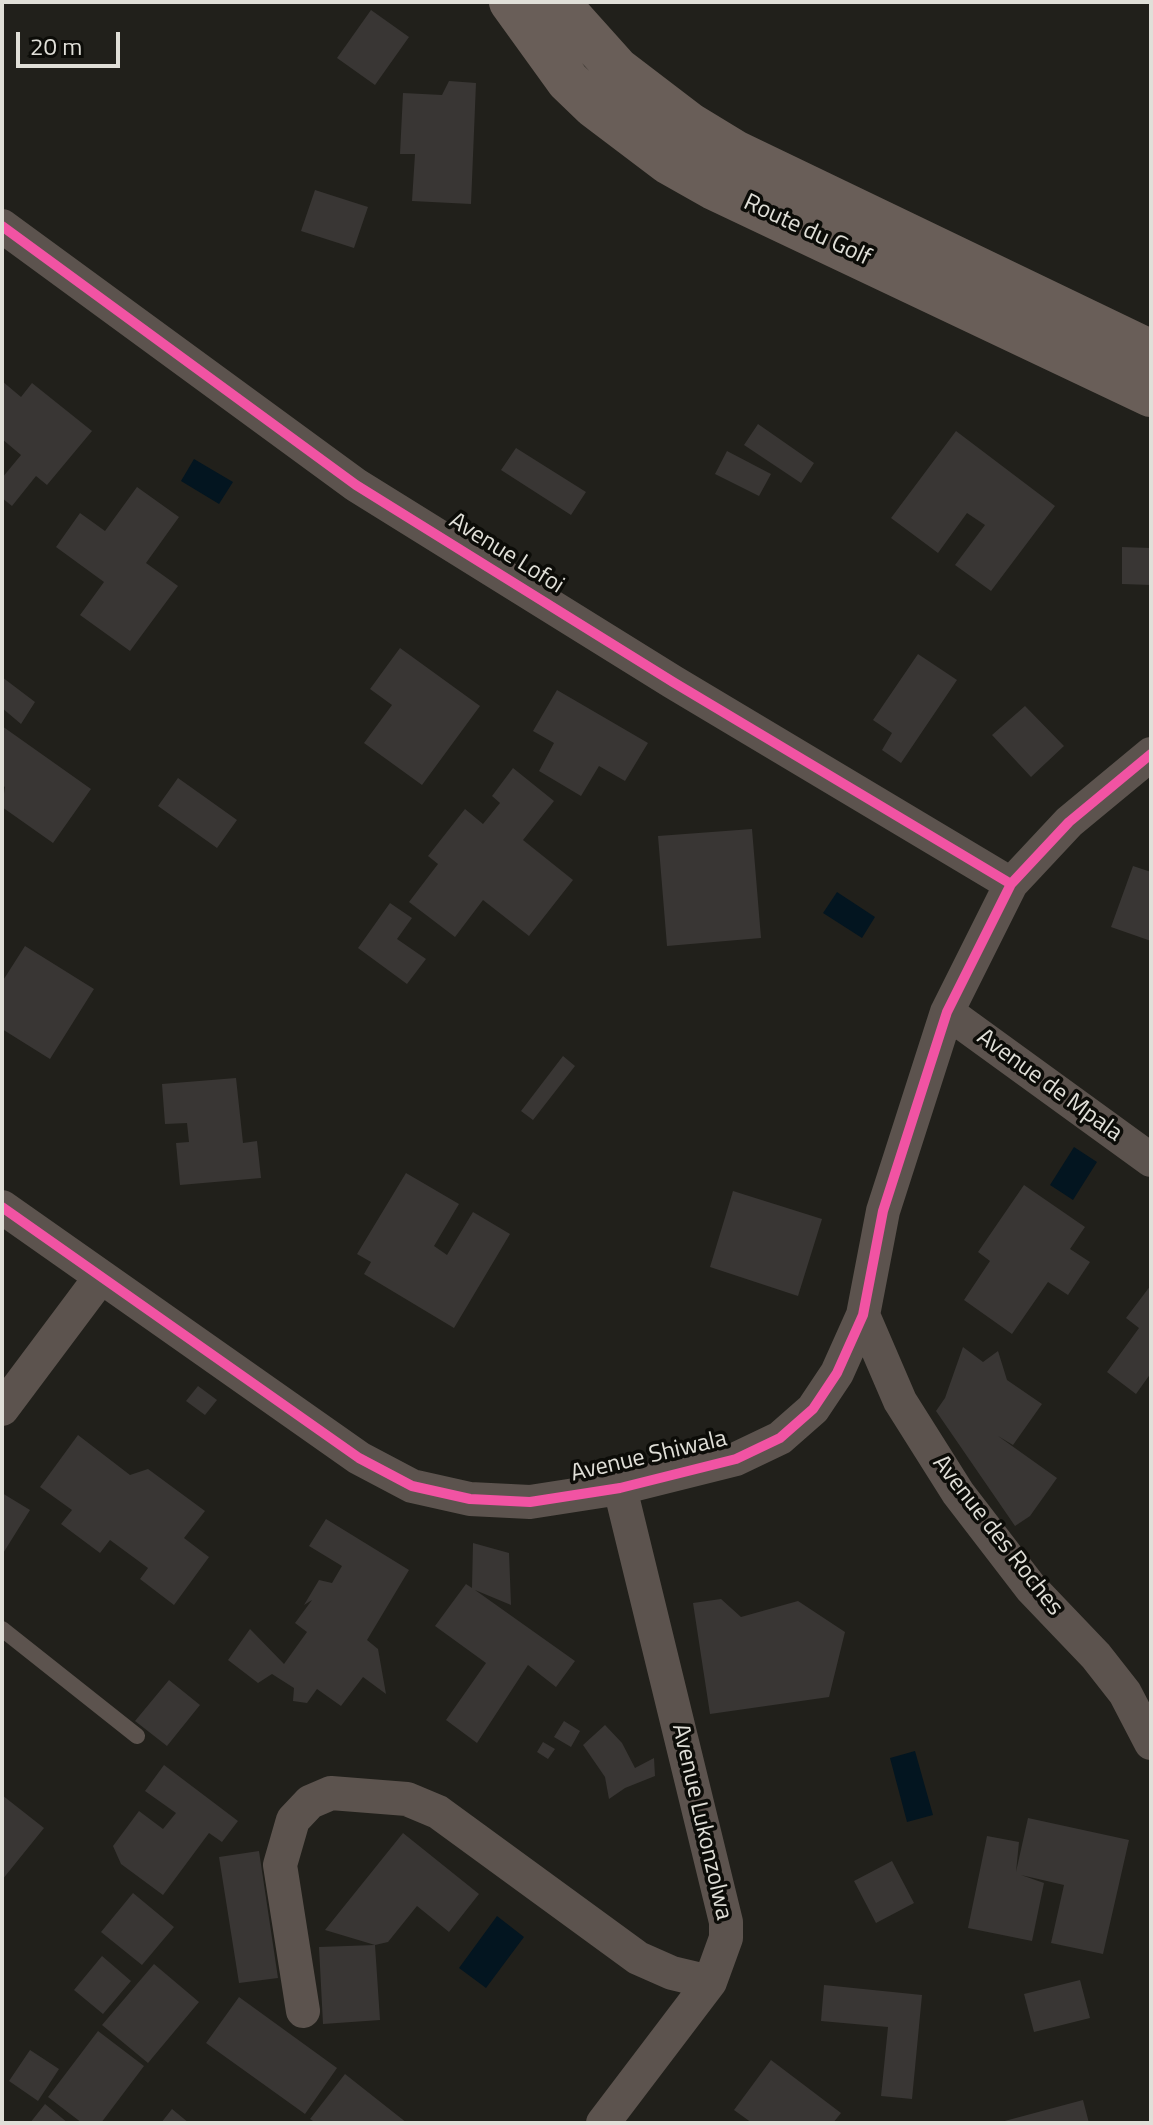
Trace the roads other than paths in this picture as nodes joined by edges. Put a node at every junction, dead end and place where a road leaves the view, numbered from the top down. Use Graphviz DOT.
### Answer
graph roads {
  1 [pos="511,2"];
  2 [pos="557,2"];
  3 [pos="2,226"];
  4 [pos="1151,352"];
  5 [pos="1151,395"];
  6 [pos="1151,754"];
  7 [pos="1011,884"];
  8 [pos="947,1012"];
  9 [pos="1151,1160"];
  10 [pos="2,1207"];
  11 [pos="100,1278"];
  12 [pos="863,1315"];
  13 [pos="2,1409"];
  14 [pos="620,1488"];
  15 [pos="2,1629"];
  16 [pos="137,1736"];
  17 [pos="1151,1743"];
  18 [pos="710,1982"];
  19 [pos="303,2011"];
  20 [pos="603,2123"];
  1 -- 5 [label="main road, Route du Golf"];
  2 -- 4 [label="main road"];
  3 -- 7 [label="street, Avenue Lofoi"];
  6 -- 7 [label="street, Avenue Shiwala"];
  7 -- 8 [label="street, Avenue Shiwala"];
  8 -- 9 [label="street, Avenue de Mpala"];
  8 -- 12 [label="street, Avenue Shiwala"];
  10 -- 11 [label="street, Avenue Shiwala"];
  11 -- 13 [label="street"];
  11 -- 14 [label="street, Avenue Shiwala"];
  12 -- 14 [label="street, Avenue Shiwala"];
  12 -- 17 [label="street, Avenue des Roches"];
  14 -- 18 [label="street, Avenue Lukonzolwa"];
  15 -- 16 [label="lane"];
  18 -- 19 [label="street"];
  18 -- 20 [label="street, Avenue Lukonzolwa"];
}
